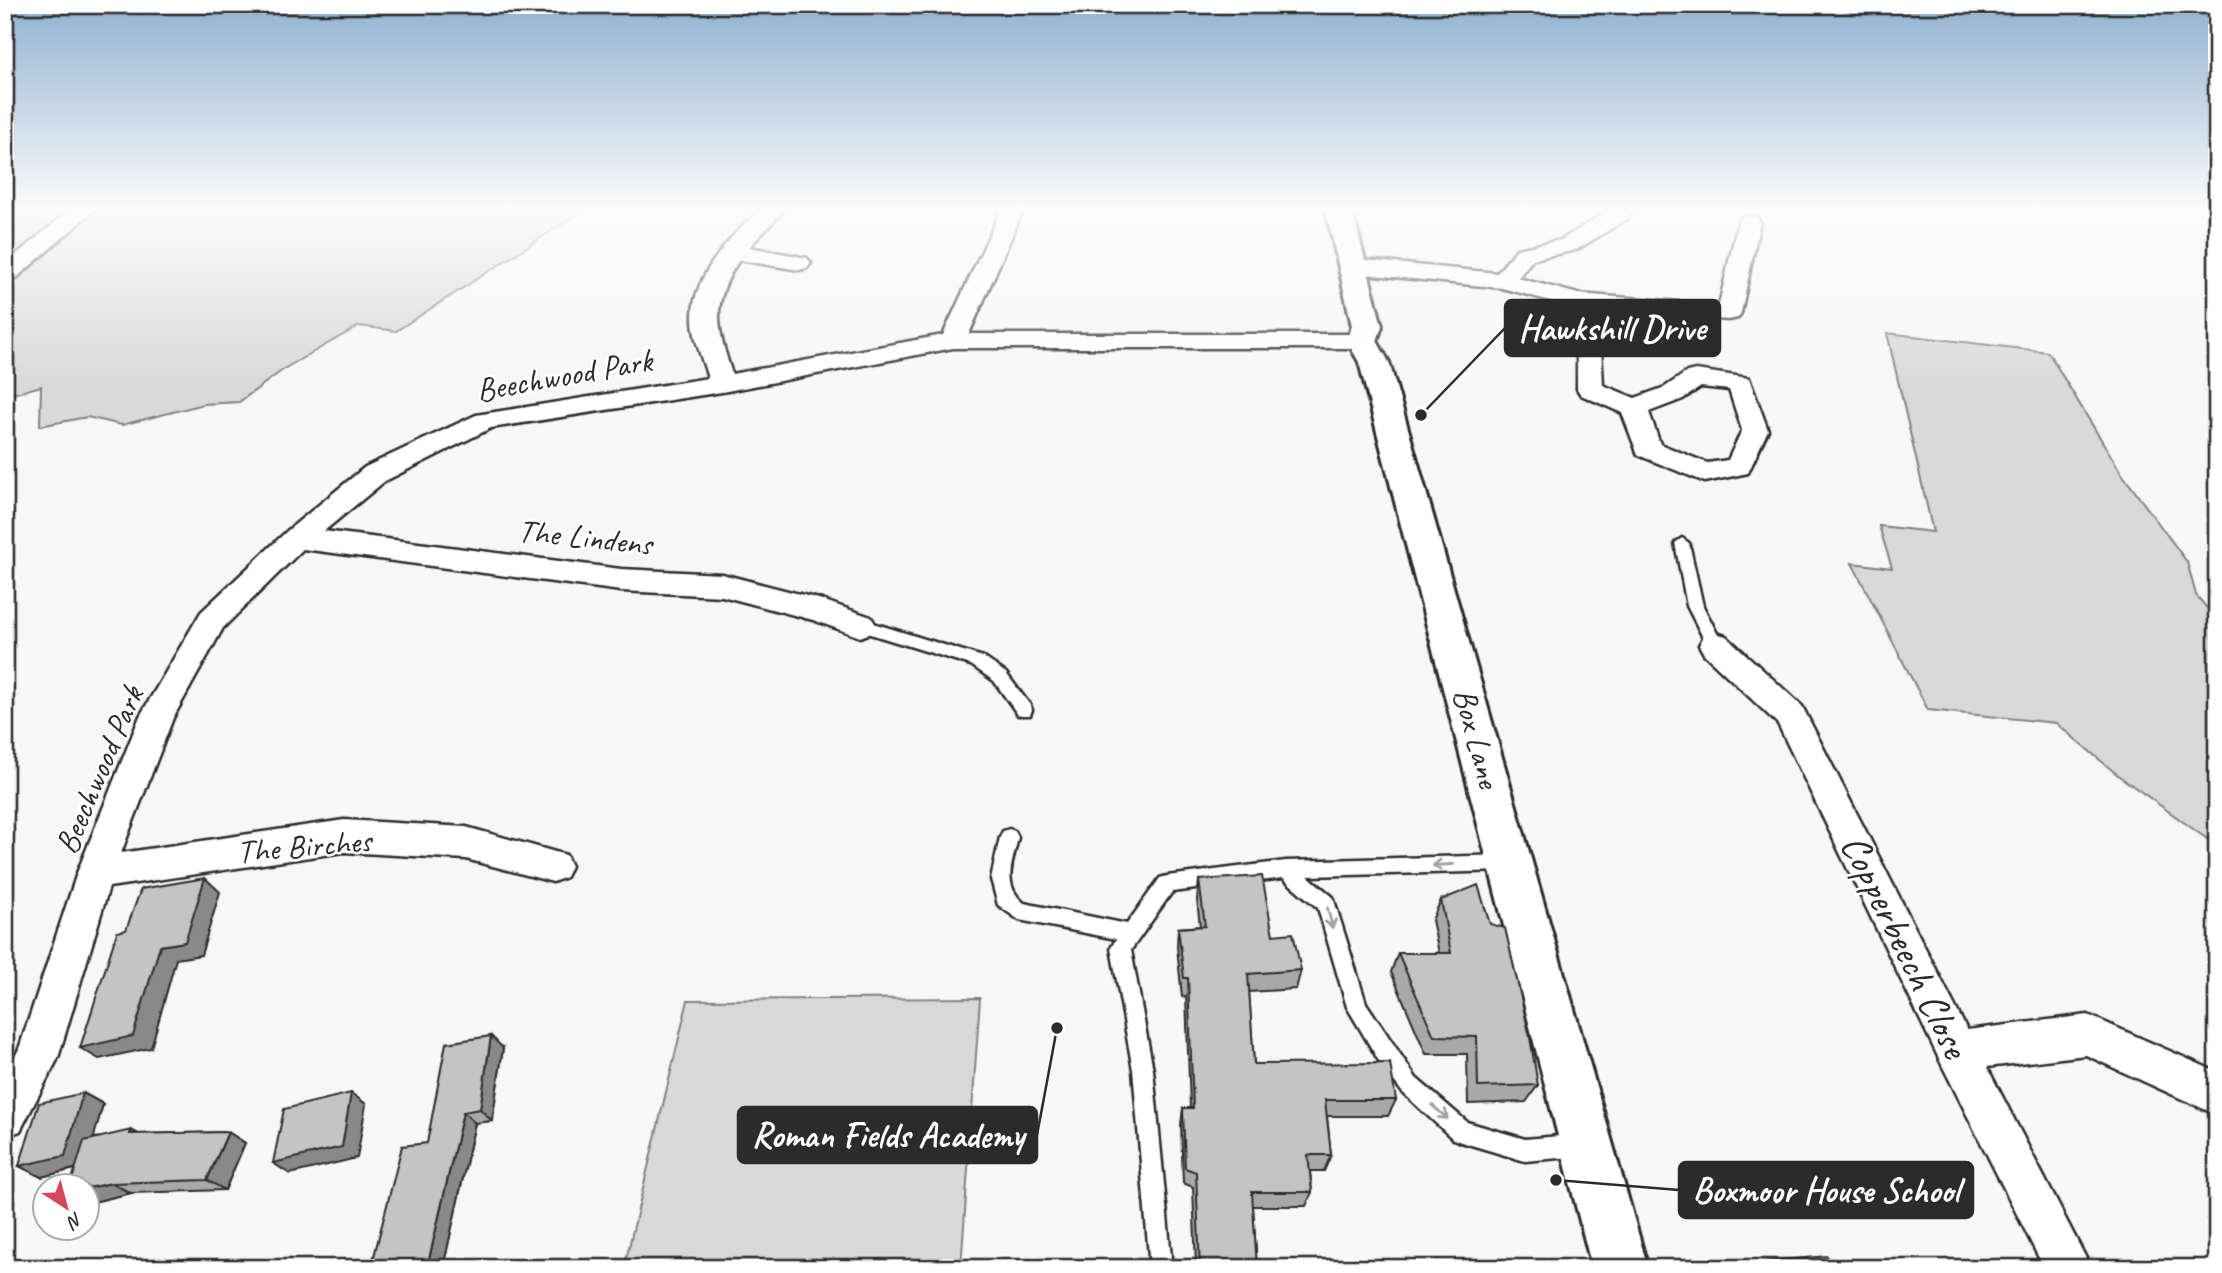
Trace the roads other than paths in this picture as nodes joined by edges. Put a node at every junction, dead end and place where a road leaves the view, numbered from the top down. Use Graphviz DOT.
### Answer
graph roads {
  1 [pos="721,269"];
  2 [pos="985,269"];
  3 [pos="1355,269"];
  4 [pos="1388,269"];
  5 [pos="1512,269"];
  6 [pos="1739,269"];
  7 [pos="1503,281"];
  8 [pos="1577,301"];
  9 [pos="953,341"];
  10 [pos="1362,341"];
  11 [pos="722,384"];
  12 [pos="1634,408"];
  13 [pos="297,538"];
  14 [pos="1682,543"];
  15 [pos="860,625"];
  16 [pos="1715,645"];
  17 [pos="1024,710"];
  18 [pos="1009,837"];
  19 [pos="1511,863"];
  20 [pos="553,866"];
  21 [pos="1286,869"];
  22 [pos="95,873"];
  23 [pos="1132,933"];
  24 [pos="1956,1051"];
  25 [pos="2217,1094"];
  26 [pos="5,1116"];
  27 [pos="1587,1145"];
  28 [pos="1161,1268"];
  29 [pos="1620,1268"];
  30 [pos="2068,1268"];
  1 -- 11 [label="street"];
  2 -- 9 [label="street"];
  3 -- 10 [label="main road, Box Lane"];
  4 -- 7 [label="street"];
  5 -- 7 [label="street"];
  6 -- 8 [label="street"];
  7 -- 8 [label="street"];
  8 -- 12 [label="street"];
  9 -- 10 [label="street, Beechwood Park"];
  9 -- 11 [label="street, Beechwood Park"];
  10 -- 19 [label="main road, Box Lane"];
  11 -- 13 [label="street, Beechwood Park"];
  12 -- 12 [label="street"];
  13 -- 15 [label="street, The Lindens"];
  13 -- 22 [label="street, Beechwood Park"];
  14 -- 16 [label="lane"];
  15 -- 17 [label="lane"];
  16 -- 24 [label="street, Copperbeech Close"];
  18 -- 23 [label="lane"];
  19 -- 21 [label="lane, one-way"];
  19 -- 27 [label="main road, Box Lane"];
  20 -- 22 [label="street, The Birches"];
  21 -- 23 [label="lane"];
  21 -- 27 [label="lane, one-way"];
  22 -- 26 [label="street, Beechwood Park"];
  23 -- 28 [label="lane"];
  24 -- 25 [label="street"];
  24 -- 30 [label="street, Copperbeech Close"];
  27 -- 29 [label="main road, Box Lane"];
}
